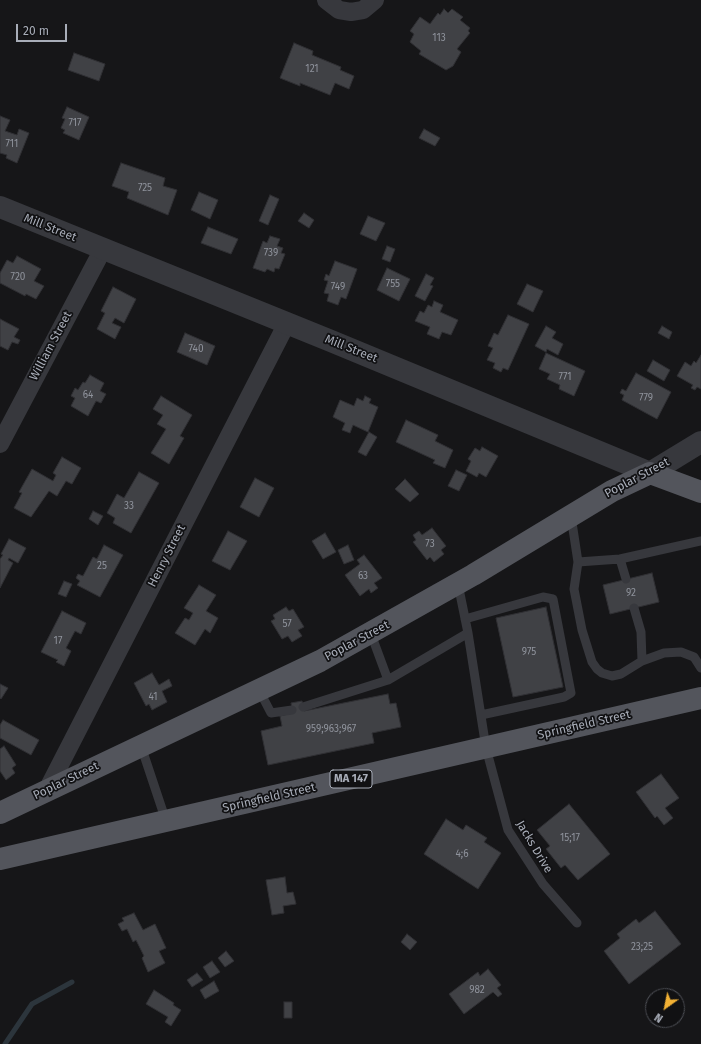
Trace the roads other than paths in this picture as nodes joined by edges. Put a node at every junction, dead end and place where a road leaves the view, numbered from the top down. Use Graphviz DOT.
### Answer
graph roads {
  1 [pos="326,0"];
  2 [pos="376,0"];
  3 [pos="0,207"];
  4 [pos="103,249"];
  5 [pos="287,323"];
  6 [pos="701,442"];
  7 [pos="0,444"];
  8 [pos="650,473"];
  9 [pos="701,492"];
  10 [pos="571,516"];
  11 [pos="701,541"];
  12 [pos="620,559"];
  13 [pos="578,562"];
  14 [pos="626,579"];
  15 [pos="458,584"];
  16 [pos="634,608"];
  17 [pos="465,619"];
  18 [pos="468,633"];
  19 [pos="371,634"];
  20 [pos="642,661"];
  21 [pos="701,668"];
  22 [pos="388,680"];
  23 [pos="259,690"];
  24 [pos="701,698"];
  25 [pos="303,706"];
  26 [pos="292,710"];
  27 [pos="481,715"];
  28 [pos="141,745"];
  29 [pos="486,748"];
  30 [pos="47,790"];
  31 [pos="0,813"];
  32 [pos="166,821"];
  33 [pos="0,858"];
  34 [pos="577,924"];
  1 -- 2 [label="street"];
  3 -- 4 [label="street, Mill Street"];
  4 -- 5 [label="street, Mill Street"];
  4 -- 7 [label="street, William Street"];
  5 -- 8 [label="street, Mill Street"];
  5 -- 30 [label="street, Henry Street"];
  6 -- 8 [label="street, Poplar Street"];
  8 -- 9 [label="main road, Mill Street"];
  8 -- 10 [label="main road, Poplar Street"];
  10 -- 13 [label="lane"];
  10 -- 15 [label="main road, Poplar Street"];
  11 -- 12 [label="lane"];
  12 -- 13 [label="lane"];
  12 -- 14 [label="lane"];
  13 -- 20 [label="lane"];
  15 -- 17 [label="lane, Jacks Drive"];
  15 -- 19 [label="main road, Poplar Street"];
  16 -- 20 [label="lane"];
  17 -- 18 [label="lane, Jacks Drive"];
  17 -- 27 [label="lane"];
  18 -- 22 [label="lane"];
  18 -- 27 [label="lane, Jacks Drive"];
  19 -- 22 [label="lane"];
  19 -- 23 [label="main road, Poplar Street"];
  20 -- 21 [label="lane"];
  22 -- 25 [label="lane"];
  23 -- 26 [label="lane"];
  23 -- 28 [label="main road, Poplar Street"];
  24 -- 29 [label="main road, Springfield Street / MA 147"];
  27 -- 29 [label="lane, Jacks Drive"];
  28 -- 30 [label="main road, Poplar Street"];
  28 -- 32 [label="lane"];
  29 -- 32 [label="main road, Springfield Street / MA 147"];
  29 -- 34 [label="lane, Jacks Drive"];
  30 -- 31 [label="main road, Poplar Street"];
  32 -- 33 [label="main road, Springfield Street / MA 147"];
}
